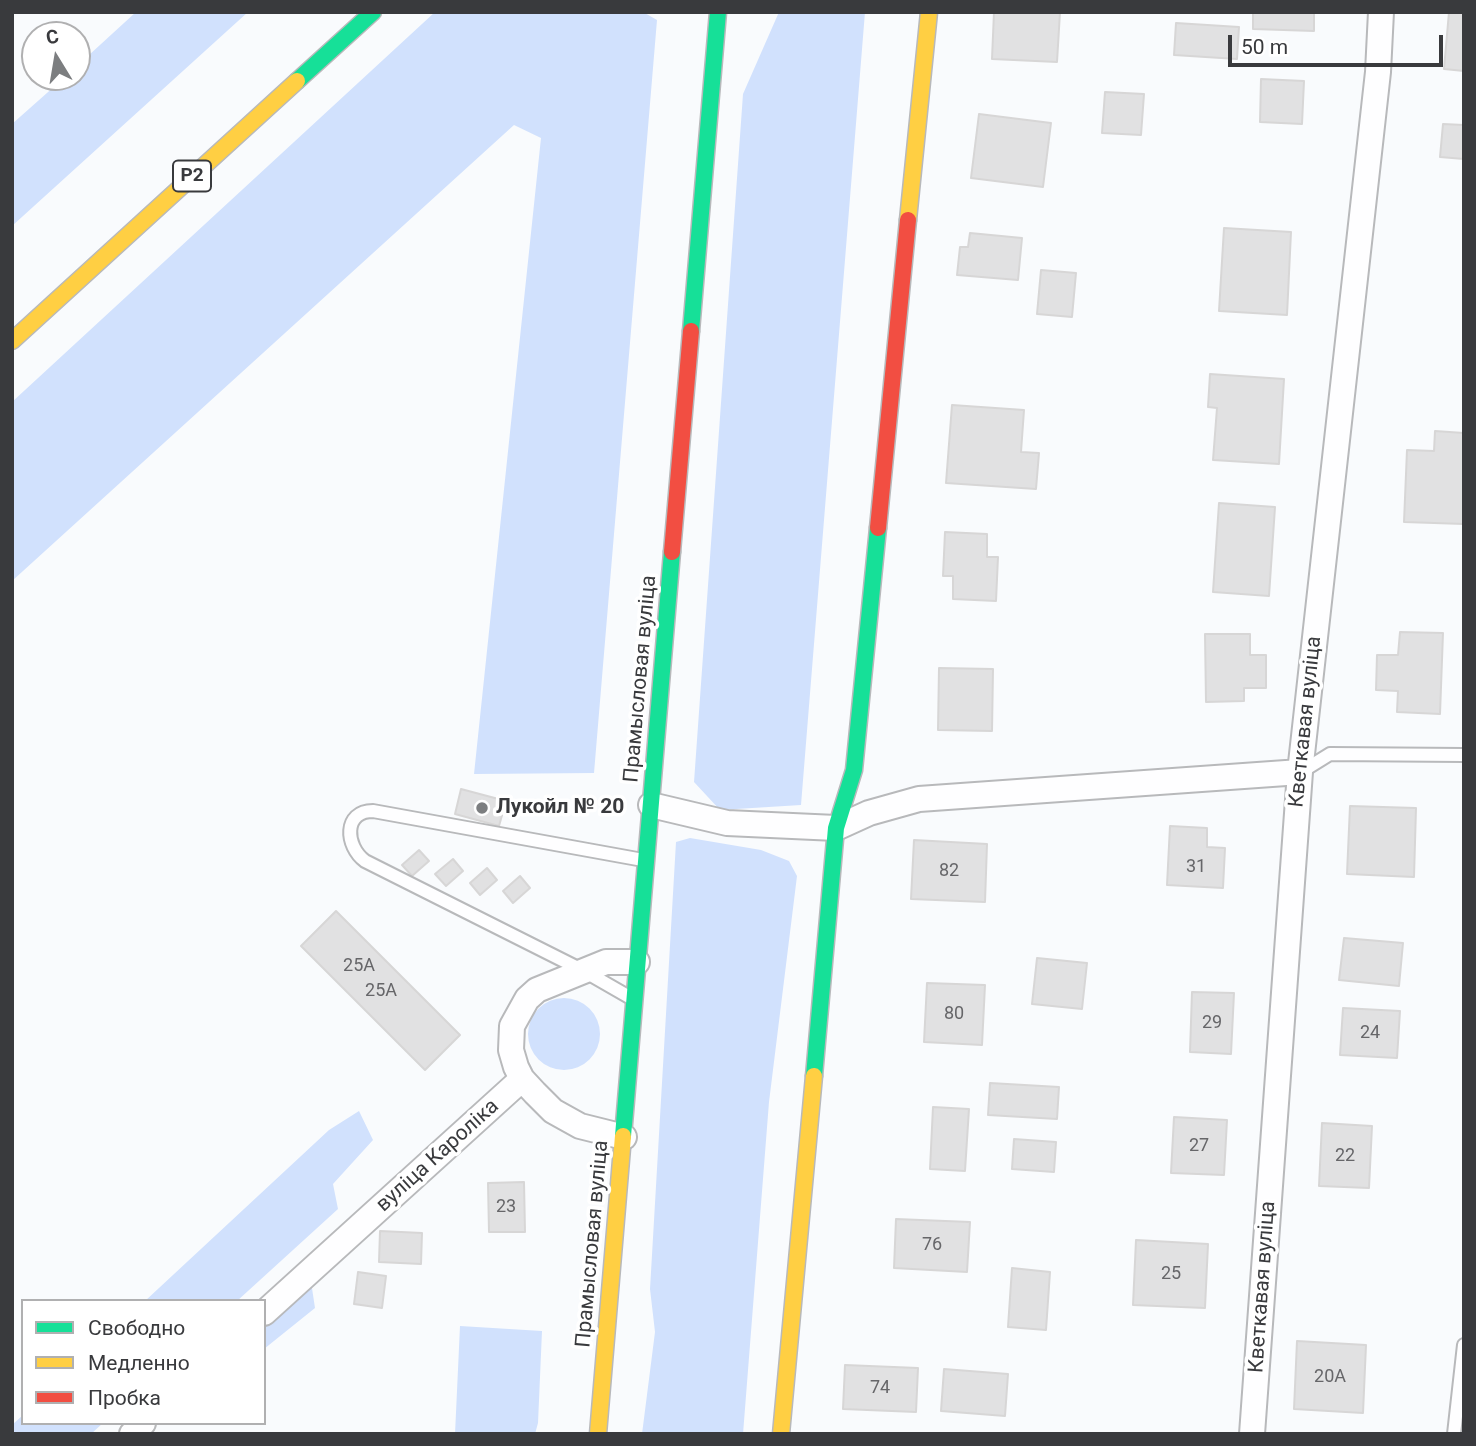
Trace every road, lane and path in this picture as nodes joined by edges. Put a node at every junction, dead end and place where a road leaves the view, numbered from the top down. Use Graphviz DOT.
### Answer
graph roads {
  1 [pos="373,12"];
  2 [pos="718,12"];
  3 [pos="929,12"];
  4 [pos="1381,12"];
  5 [pos="12,341"];
  6 [pos="1464,755"];
  7 [pos="1300,772"];
  8 [pos="651,805"];
  9 [pos="836,828"];
  10 [pos="647,861"];
  11 [pos="637,962"];
  12 [pos="584,971"];
  13 [pos="634,1000"];
  14 [pos="522,1079"];
  15 [pos="624,1137"];
  16 [pos="266,1311"];
  17 [pos="1464,1345"];
  18 [pos="598,1434"];
  19 [pos="782,1434"];
  20 [pos="1252,1434"];
  21 [pos="1454,1434"];
  1 -- 5 [label="main road, Р2"];
  2 -- 8 [label="main road, Прамысловая вуліца"];
  3 -- 9 [label="main road"];
  4 -- 7 [label="street, Кветкавая вуліца"];
  6 -- 7 [label="lane"];
  7 -- 9 [label="street"];
  7 -- 20 [label="street, Кветкавая вуліца"];
  8 -- 9 [label="street"];
  8 -- 10 [label="main road, Прамысловая вуліца"];
  9 -- 19 [label="main road"];
  10 -- 11 [label="main road, Прамысловая вуліца"];
  10 -- 12 [label="lane"];
  11 -- 12 [label="street"];
  11 -- 13 [label="main road, Прамысловая вуліца"];
  12 -- 13 [label="lane"];
  12 -- 14 [label="street"];
  13 -- 15 [label="main road, Прамысловая вуліца"];
  14 -- 15 [label="street"];
  14 -- 16 [label="street, вуліца Кароліка"];
  15 -- 18 [label="main road, Прамысловая вуліца"];
  17 -- 21 [label="lane"];
}
